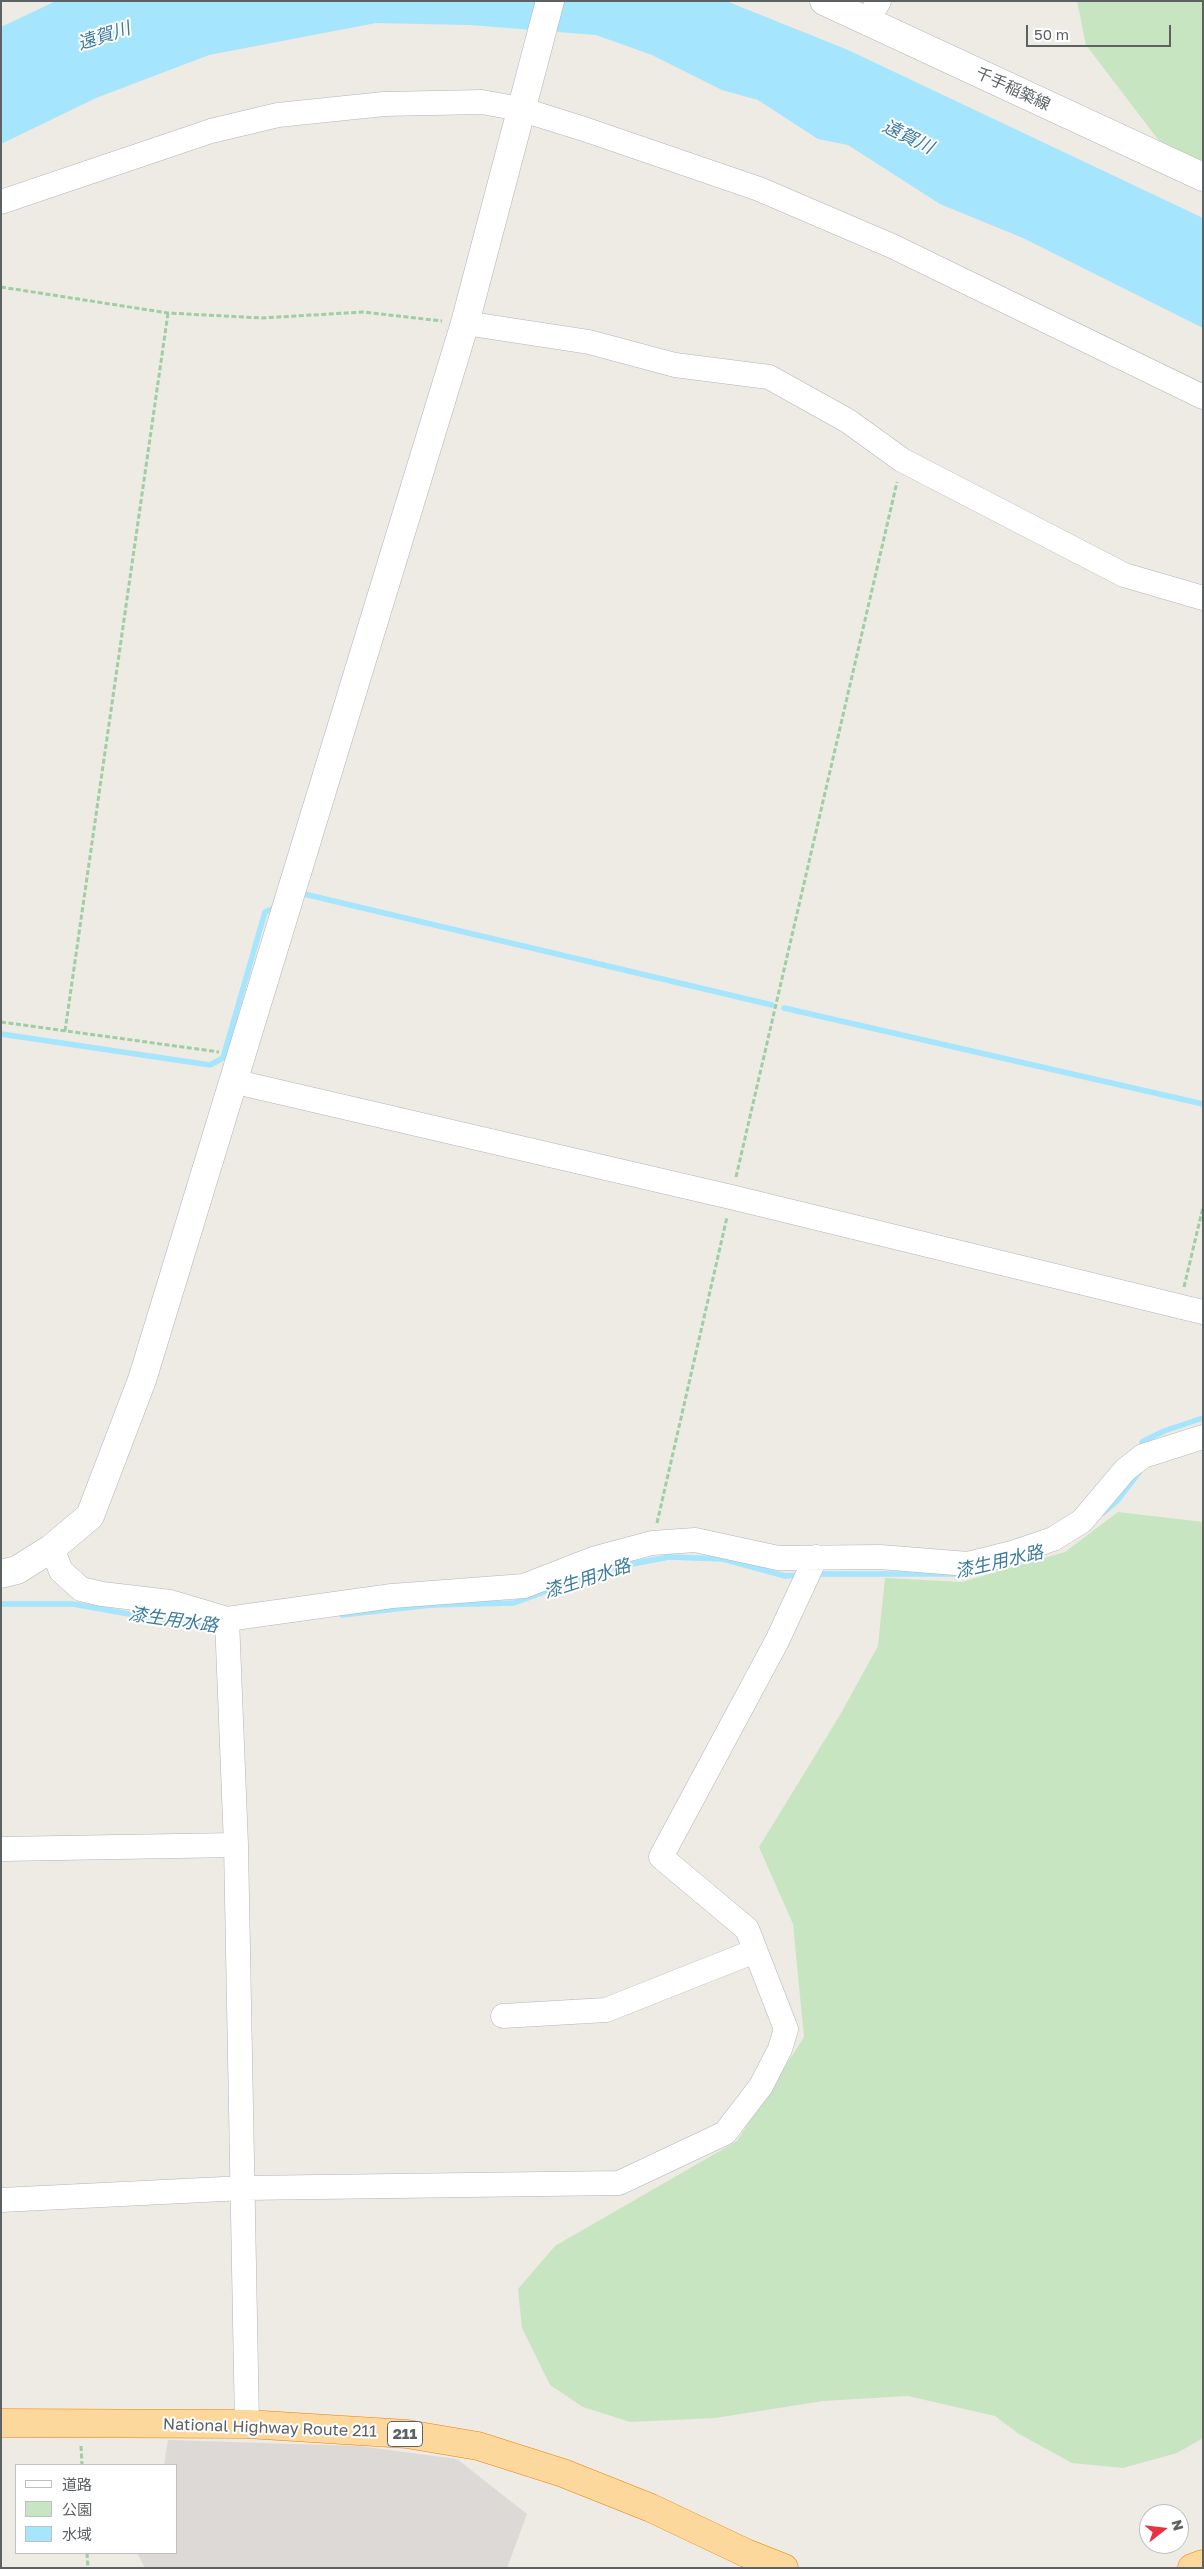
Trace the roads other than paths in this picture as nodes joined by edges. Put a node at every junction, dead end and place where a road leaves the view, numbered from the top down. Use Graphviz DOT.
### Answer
graph roads {
  1 [pos="550,1"];
  2 [pos="824,1"];
  3 [pos="873,11"];
  4 [pos="520,109"];
  5 [pos="1203,176"];
  6 [pos="1,202"];
  7 [pos="465,324"];
  8 [pos="1203,397"];
  9 [pos="1203,598"];
  10 [pos="232,1081"];
  11 [pos="1203,1312"];
  12 [pos="1203,1437"];
  13 [pos="52,1548"];
  14 [pos="816,1557"];
  15 [pos="1,1574"];
  16 [pos="227,1619"];
  17 [pos="236,1845"];
  18 [pos="1,1850"];
  19 [pos="756,1951"];
  20 [pos="503,2016"];
  21 [pos="244,2188"];
  22 [pos="1,2200"];
  23 [pos="1,2424"];
  24 [pos="247,2424"];
  25 [pos="743,2560"];
  26 [pos="1203,2564"];
  27 [pos="784,2568"];
  28 [pos="1192,2568"];
  1 -- 4 [label="street"];
  2 -- 3 [label="street, 千手稲築線"];
  3 -- 5 [label="street, 千手稲築線"];
  4 -- 6 [label="street"];
  4 -- 7 [label="street"];
  4 -- 8 [label="street"];
  7 -- 9 [label="street"];
  7 -- 10 [label="street"];
  10 -- 11 [label="street"];
  10 -- 13 [label="street"];
  12 -- 14 [label="street"];
  13 -- 15 [label="street"];
  13 -- 16 [label="street"];
  14 -- 16 [label="street"];
  14 -- 19 [label="street"];
  16 -- 17 [label="street"];
  17 -- 18 [label="street"];
  17 -- 21 [label="street"];
  19 -- 20 [label="street"];
  19 -- 21 [label="street"];
  21 -- 22 [label="street"];
  21 -- 24 [label="street"];
  23 -- 24 [label="highway, National Highway Route 211 / 211"];
  24 -- 25 [label="highway, National Highway Route 211 / 211"];
  25 -- 27 [label="highway, National Highway Route 211 / 211"];
  26 -- 28 [label="highway"];
}
